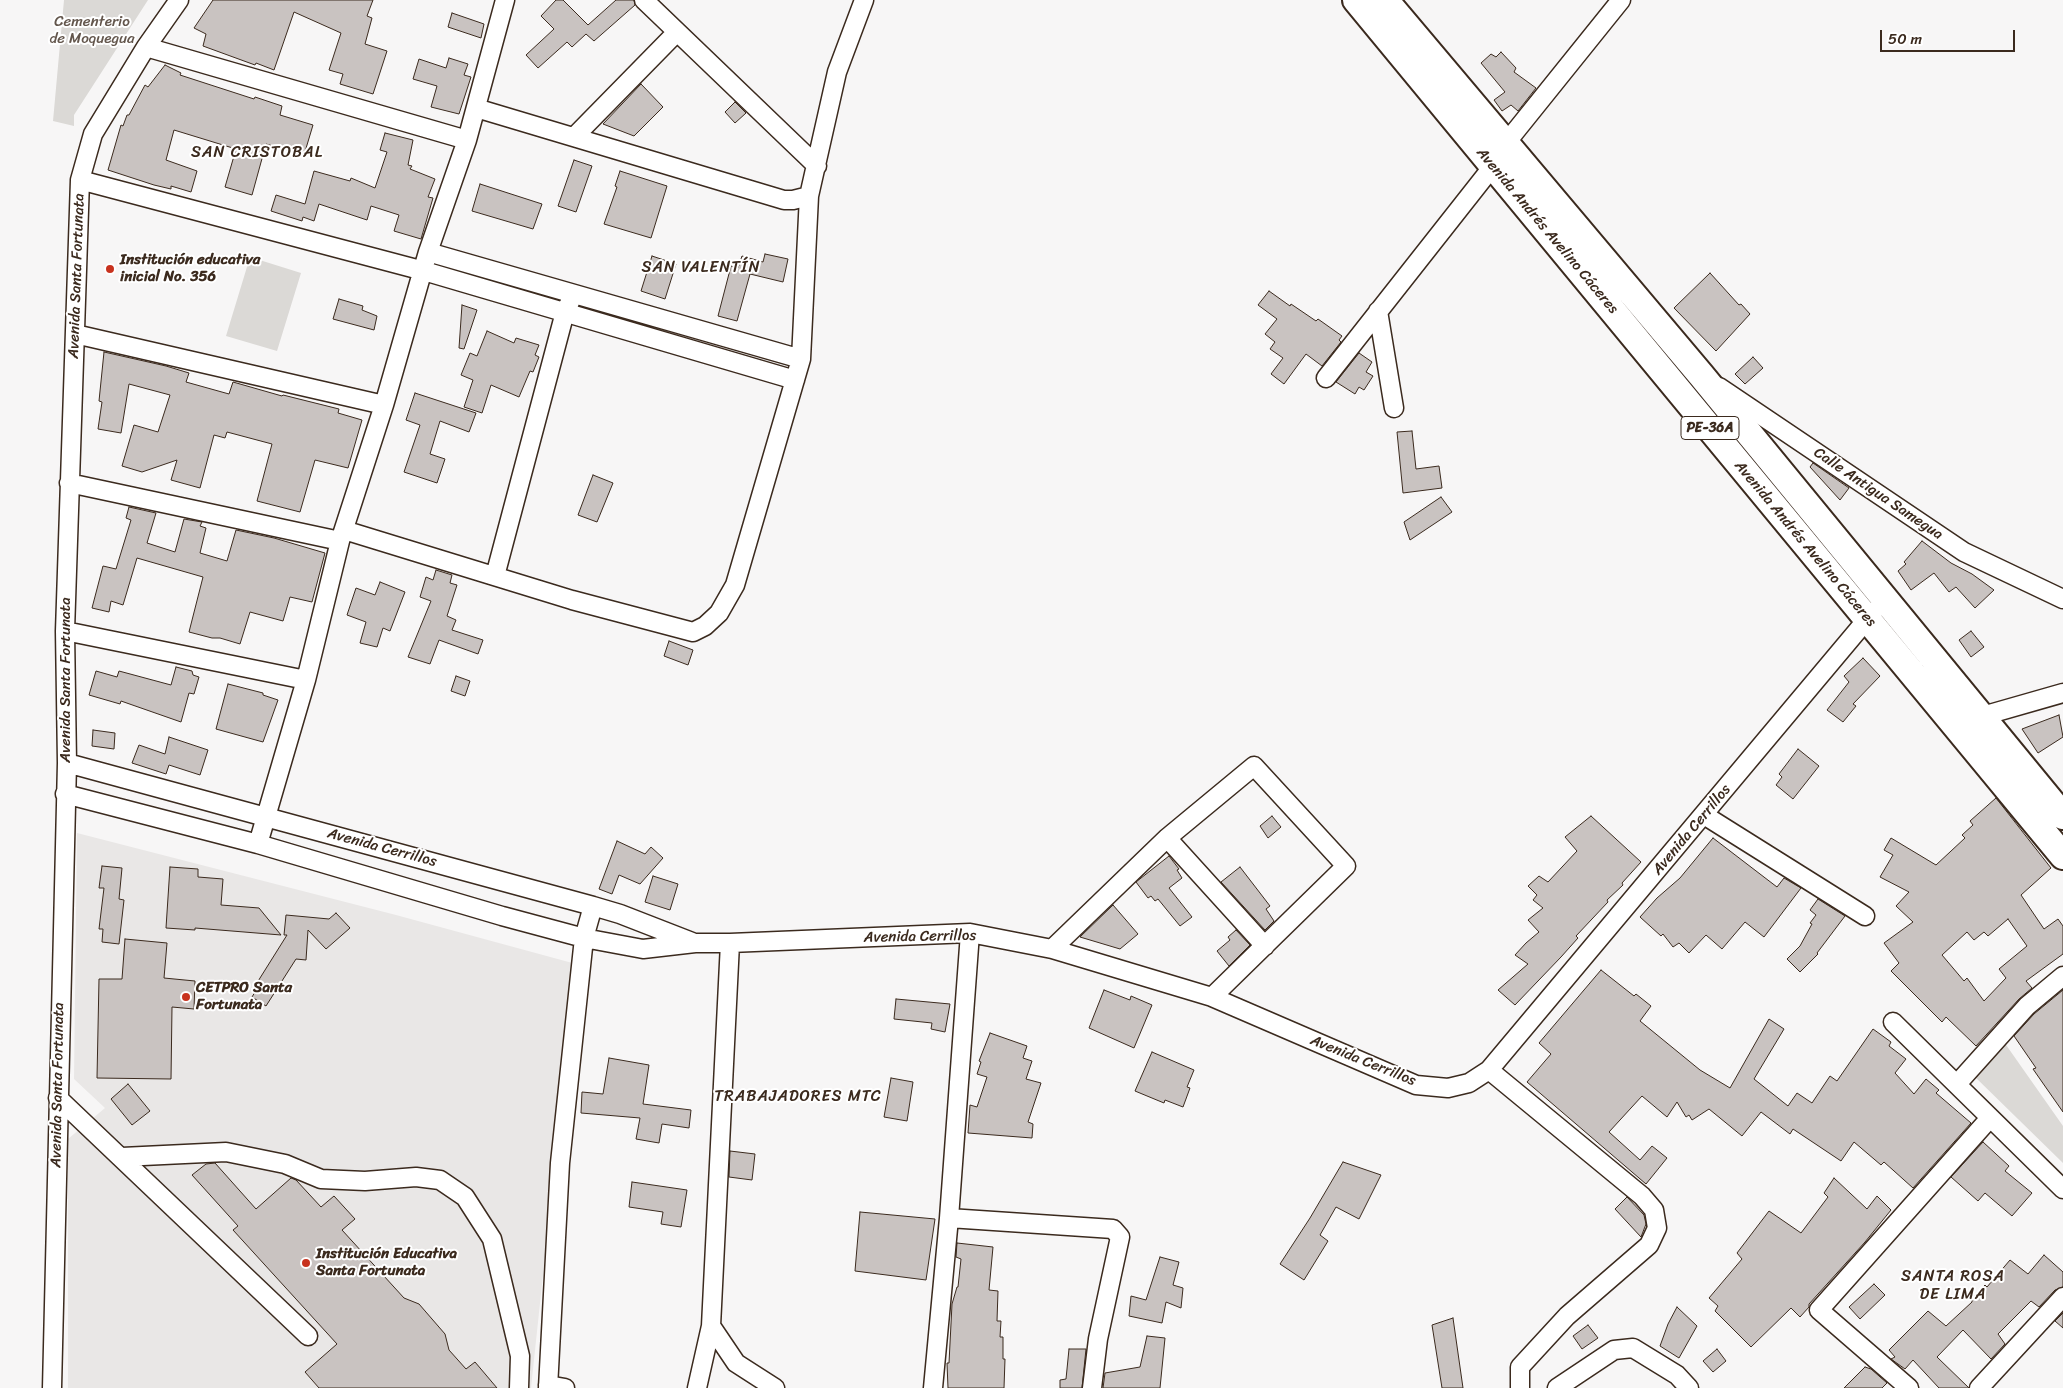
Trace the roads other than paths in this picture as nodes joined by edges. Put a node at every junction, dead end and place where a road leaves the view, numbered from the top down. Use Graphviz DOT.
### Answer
graph roads {
  1 [pos="180,0"];
  2 [pos="644,0"];
  3 [pos="864,0"];
  4 [pos="1356,0"];
  5 [pos="1386,0"];
  6 [pos="1621,0"];
  7 [pos="500,1"];
  8 [pos="677,32"];
  9 [pos="146,47"];
  10 [pos="476,108"];
  11 [pos="574,137"];
  12 [pos="467,140"];
  13 [pos="1506,143"];
  14 [pos="816,166"];
  15 [pos="1493,166"];
  16 [pos="80,180"];
  17 [pos="809,196"];
  18 [pos="428,252"];
  19 [pos="424,271"];
  20 [pos="575,292"];
  21 [pos="1378,311"];
  22 [pos="565,312"];
  23 [pos="75,334"];
  24 [pos="801,359"];
  25 [pos="1701,375"];
  26 [pos="1326,378"];
  27 [pos="795,380"];
  28 [pos="384,405"];
  29 [pos="1394,408"];
  30 [pos="69,483"];
  31 [pos="342,536"];
  32 [pos="496,576"];
  33 [pos="2063,598"];
  34 [pos="1885,600"];
  35 [pos="1867,619"];
  36 [pos="65,631"];
  37 [pos="306,680"];
  38 [pos="2063,693"];
  39 [pos="1980,716"];
  40 [pos="1953,724"];
  41 [pos="66,763"];
  42 [pos="65,794"];
  43 [pos="265,816"];
  44 [pos="1704,816"];
  45 [pos="2063,816"];
  46 [pos="1167,838"];
  47 [pos="258,844"];
  48 [pos="2063,856"];
  49 [pos="593,906"];
  50 [pos="1865,916"];
  51 [pos="970,933"];
  52 [pos="584,938"];
  53 [pos="695,943"];
  54 [pos="730,944"];
  55 [pos="1266,946"];
  56 [pos="1052,949"];
  57 [pos="2063,976"];
  58 [pos="1212,997"];
  59 [pos="1892,1022"];
  60 [pos="1489,1070"];
  61 [pos="1957,1084"];
  62 [pos="58,1098"];
  63 [pos="1990,1118"];
  64 [pos="122,1157"];
  65 [pos="2063,1189"];
  66 [pos="949,1218"];
  67 [pos="2063,1298"];
  68 [pos="711,1326"];
  69 [pos="308,1336"];
  70 [pos="553,1387"];
  71 [pos="52,1388"];
  72 [pos="519,1388"];
  73 [pos="697,1388"];
  74 [pos="775,1388"];
  75 [pos="933,1388"];
  76 [pos="1092,1388"];
  77 [pos="1520,1388"];
  78 [pos="1557,1388"];
  79 [pos="1689,1388"];
  80 [pos="1909,1388"];
  81 [pos="1979,1388"];
  1 -- 9 [label="street, Avenida Santa Fortunata"];
  2 -- 8 [label="street"];
  3 -- 14 [label="street"];
  4 -- 15 [label="highway, Avenida Andrés Avelino Cáceres / PE-36A"];
  5 -- 13 [label="highway, Avenida Andrés Avelino Cáceres / PE-36A"];
  6 -- 13 [label="street"];
  7 -- 10 [label="street"];
  8 -- 11 [label="street"];
  8 -- 14 [label="street"];
  9 -- 12 [label="street"];
  9 -- 16 [label="street, Avenida Santa Fortunata"];
  10 -- 11 [label="street"];
  10 -- 12 [label="street"];
  11 -- 17 [label="street"];
  12 -- 18 [label="street"];
  13 -- 15 [label="street"];
  13 -- 25 [label="highway, Avenida Andrés Avelino Cáceres / PE-36A"];
  14 -- 17 [label="street"];
  15 -- 21 [label="street"];
  15 -- 35 [label="highway, Avenida Andrés Avelino Cáceres / PE-36A"];
  16 -- 19 [label="street"];
  16 -- 23 [label="street, Avenida Santa Fortunata"];
  17 -- 24 [label="street"];
  18 -- 19 [label="street"];
  18 -- 20 [label="street"];
  19 -- 22 [label="street"];
  19 -- 28 [label="street"];
  20 -- 22 [label="street"];
  20 -- 24 [label="street"];
  21 -- 26 [label="street"];
  21 -- 29 [label="street"];
  22 -- 27 [label="street"];
  22 -- 32 [label="street"];
  23 -- 28 [label="street"];
  23 -- 30 [label="street, Avenida Santa Fortunata"];
  24 -- 27 [label="street"];
  25 -- 33 [label="street, Calle Antigua Samegua"];
  25 -- 34 [label="highway, Avenida Andrés Avelino Cáceres / PE-36A"];
  27 -- 32 [label="street"];
  28 -- 31 [label="street"];
  30 -- 31 [label="street"];
  30 -- 36 [label="street, Avenida Santa Fortunata"];
  31 -- 32 [label="street"];
  31 -- 37 [label="street"];
  34 -- 35 [label="street, Avenida Cerrillos"];
  34 -- 39 [label="highway, Avenida Andrés Avelino Cáceres / PE-36A"];
  35 -- 40 [label="highway, Avenida Andrés Avelino Cáceres / PE-36A"];
  35 -- 44 [label="street, Avenida Cerrillos"];
  36 -- 37 [label="street"];
  36 -- 41 [label="street, Avenida Santa Fortunata"];
  37 -- 43 [label="street"];
  38 -- 39 [label="street"];
  39 -- 40 [label="street"];
  39 -- 45 [label="highway, Avenida Andrés Avelino Cáceres / PE-36A"];
  40 -- 48 [label="highway, Avenida Andrés Avelino Cáceres / PE-36A"];
  41 -- 42 [label="street, Avenida Santa Fortunata"];
  41 -- 43 [label="street, Avenida Cerrillos"];
  42 -- 47 [label="street, Avenida Cerrillos"];
  42 -- 62 [label="street, Avenida Santa Fortunata"];
  43 -- 47 [label="street"];
  43 -- 49 [label="street, Avenida Cerrillos"];
  44 -- 50 [label="street"];
  44 -- 60 [label="street, Avenida Cerrillos"];
  46 -- 55 [label="street"];
  46 -- 55 [label="street"];
  46 -- 56 [label="street"];
  47 -- 52 [label="street, Avenida Cerrillos"];
  49 -- 52 [label="street"];
  49 -- 53 [label="street, Avenida Cerrillos"];
  51 -- 54 [label="street, Avenida Cerrillos"];
  51 -- 56 [label="street, Avenida Cerrillos"];
  51 -- 66 [label="street"];
  52 -- 53 [label="street, Avenida Cerrillos"];
  52 -- 70 [label="street"];
  53 -- 54 [label="street, Avenida Cerrillos"];
  54 -- 68 [label="street"];
  55 -- 58 [label="street"];
  56 -- 58 [label="street, Avenida Cerrillos"];
  57 -- 61 [label="street"];
  58 -- 60 [label="street, Avenida Cerrillos"];
  59 -- 61 [label="street"];
  60 -- 77 [label="street"];
  61 -- 63 [label="street"];
  62 -- 64 [label="street"];
  62 -- 71 [label="street, Avenida Santa Fortunata"];
  63 -- 65 [label="street"];
  63 -- 80 [label="street"];
  64 -- 69 [label="street"];
  64 -- 72 [label="street"];
  66 -- 75 [label="street"];
  66 -- 76 [label="street"];
  67 -- 81 [label="street"];
  68 -- 73 [label="street"];
  68 -- 74 [label="street"];
  78 -- 79 [label="street"];
}
